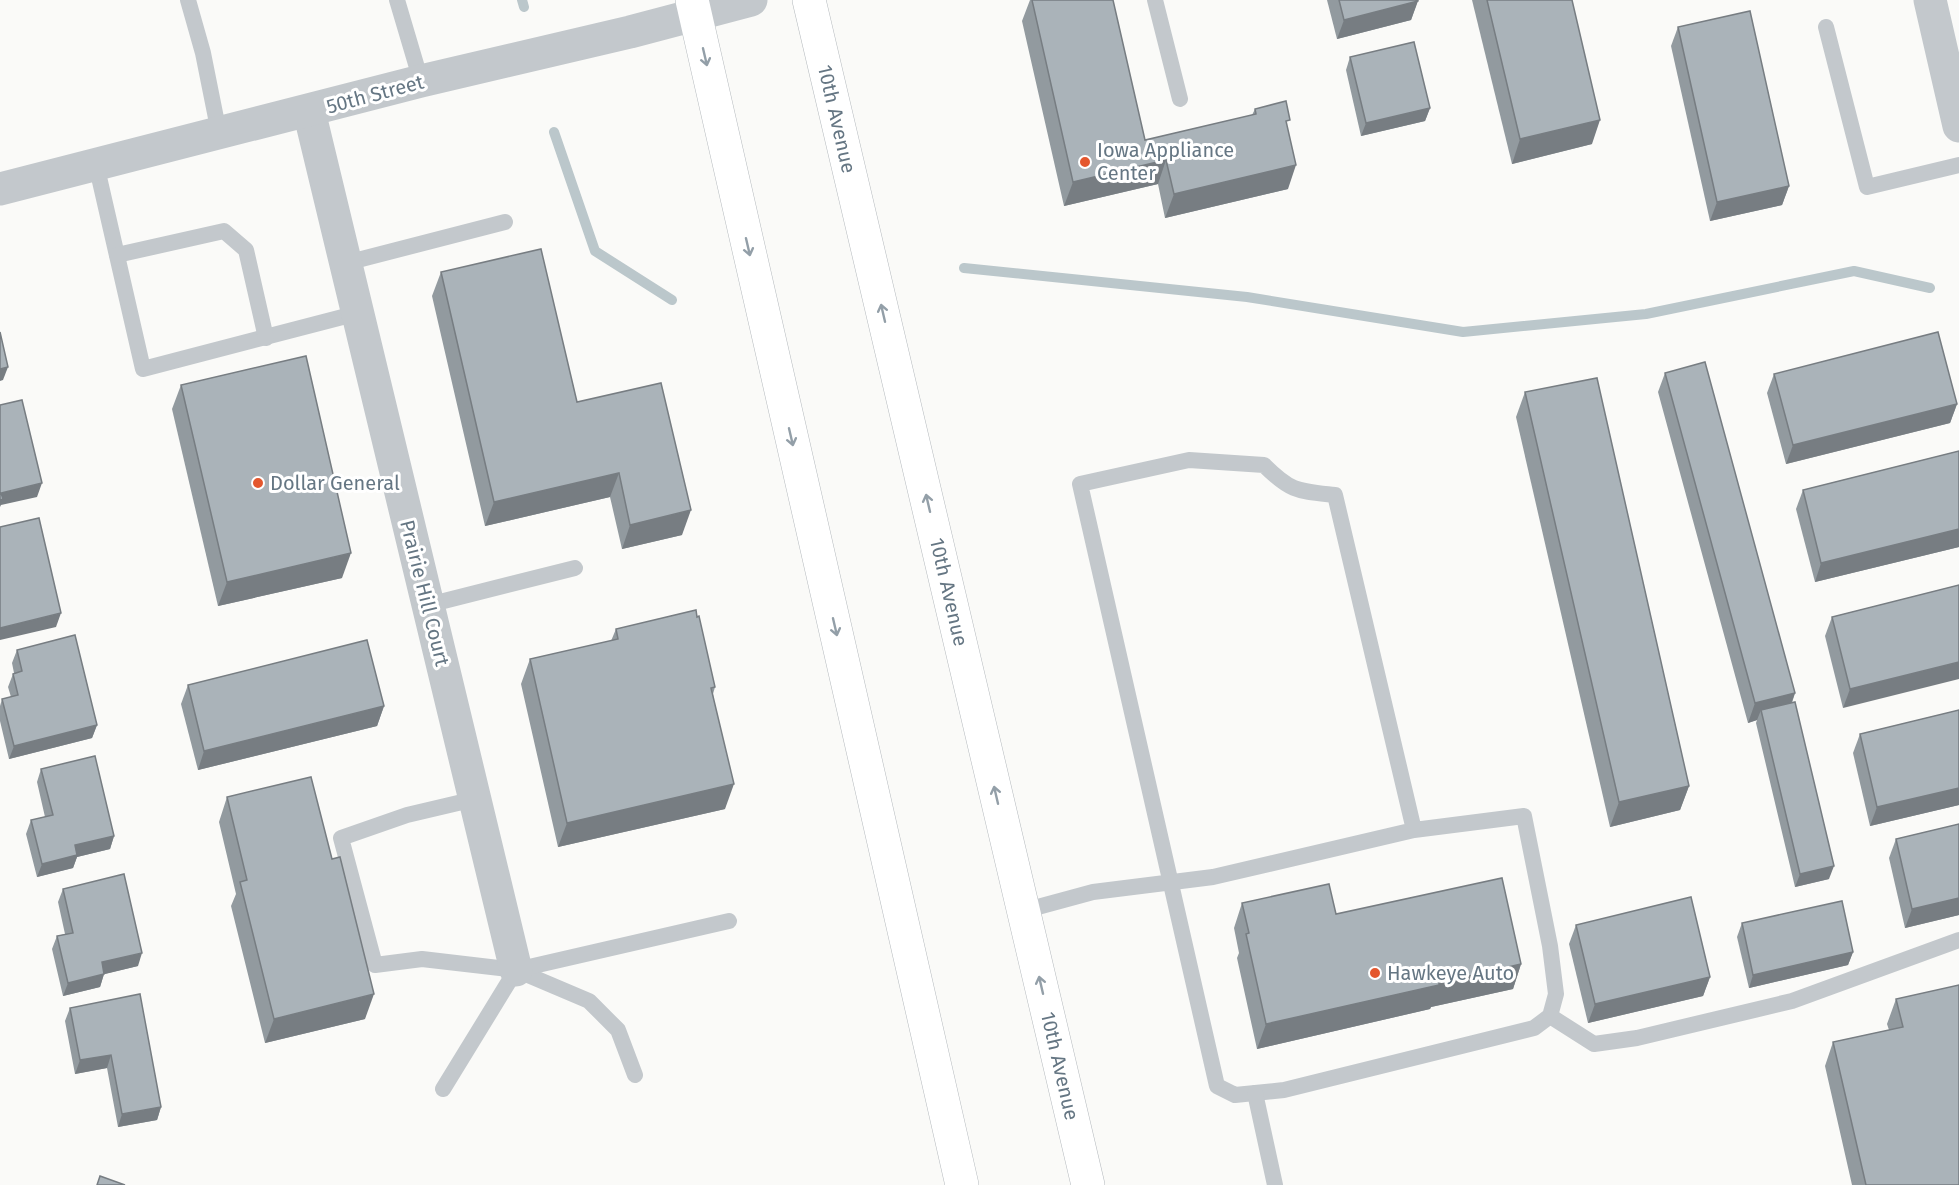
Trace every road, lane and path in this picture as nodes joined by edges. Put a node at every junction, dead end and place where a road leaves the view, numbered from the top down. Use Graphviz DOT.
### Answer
graph roads {
  1 [pos="188,0"];
  2 [pos="398,0"];
  3 [pos="751,0"];
  4 [pos="809,0"];
  5 [pos="1155,0"];
  6 [pos="1930,0"];
  7 [pos="693,8"];
  8 [pos="1826,27"];
  9 [pos="421,81"];
  10 [pos="1180,99"];
  11 [pos="309,111"];
  12 [pos="1959,126"];
  13 [pos="219,133"];
  14 [pos="96,164"];
  15 [pos="1959,165"];
  16 [pos="0,189"];
  17 [pos="505,222"];
  18 [pos="117,255"];
  19 [pos="346,263"];
  20 [pos="358,313"];
  21 [pos="266,338"];
  22 [pos="575,568"];
  23 [pos="428,605"];
  24 [pos="475,799"];
  25 [pos="1414,830"];
  26 [pos="1170,883"];
  27 [pos="1023,911"];
  28 [pos="729,921"];
  29 [pos="1959,940"];
  30 [pos="516,970"];
  31 [pos="1550,1016"];
  32 [pos="635,1075"];
  33 [pos="444,1089"];
  34 [pos="1255,1093"];
  35 [pos="962,1185"];
  36 [pos="1088,1185"];
  37 [pos="1275,1185"];
  1 -- 13 [label="lane"];
  2 -- 9 [label="lane"];
  3 -- 7 [label="street, 50th Street"];
  27 -- 4 [label="main road, 10th Avenue, one-way"];
  5 -- 10 [label="lane"];
  6 -- 12 [label="street"];
  7 -- 9 [label="street, 50th Street"];
  7 -- 35 [label="main road, one-way"];
  8 -- 15 [label="lane"];
  9 -- 11 [label="street, 50th Street"];
  11 -- 13 [label="street, 50th Street"];
  11 -- 19 [label="street, Prairie Hill Court"];
  13 -- 14 [label="street, 50th Street"];
  14 -- 16 [label="street, 50th Street"];
  14 -- 18 [label="lane"];
  17 -- 19 [label="lane"];
  18 -- 21 [label="lane"];
  18 -- 21 [label="lane"];
  19 -- 20 [label="street, Prairie Hill Court"];
  20 -- 21 [label="lane"];
  20 -- 23 [label="street, Prairie Hill Court"];
  22 -- 23 [label="lane"];
  23 -- 24 [label="street, Prairie Hill Court"];
  24 -- 30 [label="street, Prairie Hill Court"];
  24 -- 30 [label="lane"];
  25 -- 26 [label="lane"];
  25 -- 26 [label="lane"];
  25 -- 31 [label="lane"];
  26 -- 27 [label="lane"];
  26 -- 34 [label="lane"];
  36 -- 27 [label="main road, 10th Avenue, one-way"];
  28 -- 30 [label="lane"];
  29 -- 31 [label="lane"];
  30 -- 32 [label="lane"];
  30 -- 33 [label="lane"];
  31 -- 34 [label="lane"];
  34 -- 37 [label="lane"];
}
